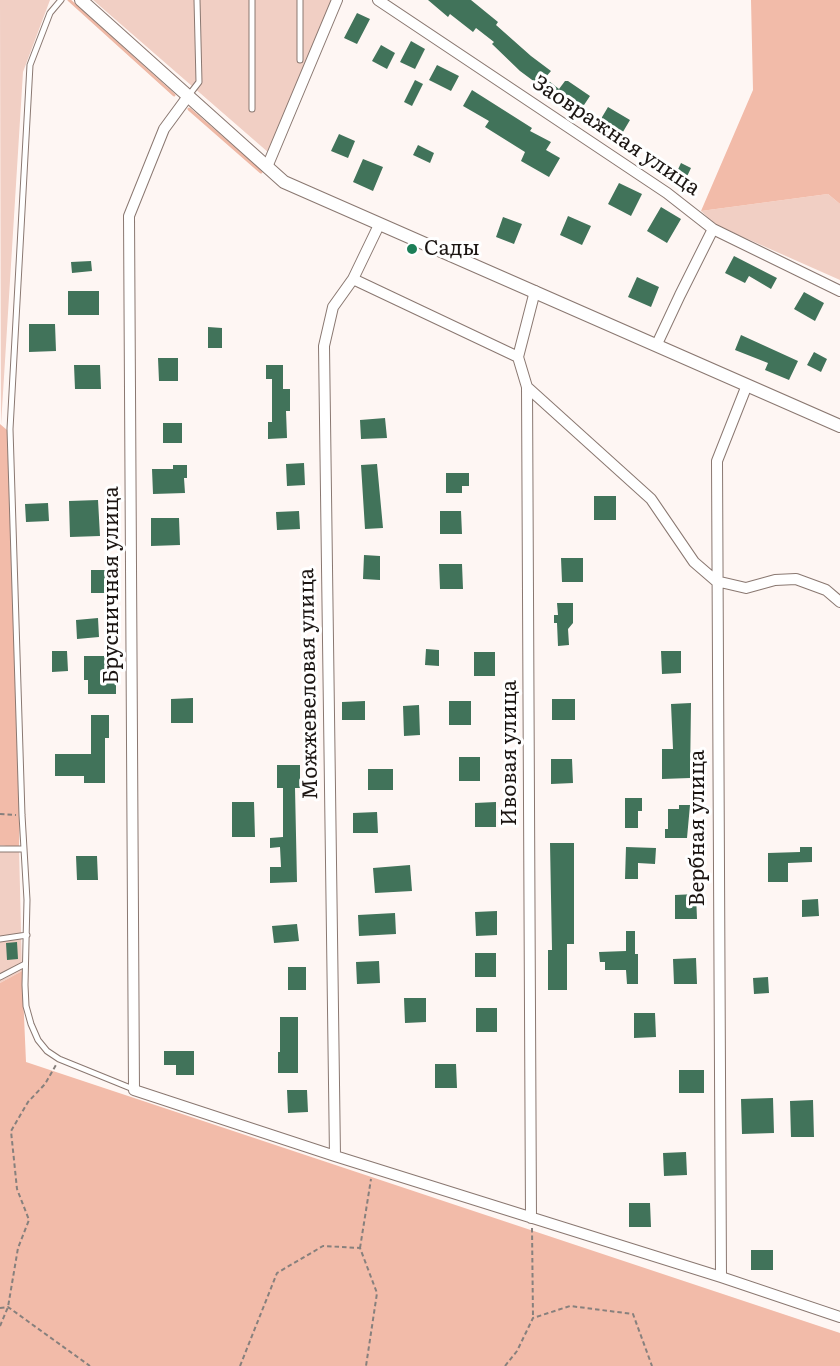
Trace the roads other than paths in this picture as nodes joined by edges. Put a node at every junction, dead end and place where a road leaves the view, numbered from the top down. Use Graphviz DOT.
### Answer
graph roads {
  1 [pos="61,0"];
  2 [pos="81,0"];
  3 [pos="197,0"];
  4 [pos="252,0"];
  5 [pos="300,0"];
  6 [pos="337,0"];
  7 [pos="378,0"];
  8 [pos="300,60"];
  9 [pos="189,95"];
  10 [pos="252,109"];
  11 [pos="267,167"];
  12 [pos="379,225"];
  13 [pos="713,230"];
  14 [pos="353,279"];
  15 [pos="535,291"];
  16 [pos="840,291"];
  17 [pos="657,345"];
  18 [pos="518,357"];
  19 [pos="747,385"];
  20 [pos="527,387"];
  21 [pos="840,426"];
  22 [pos="716,581"];
  23 [pos="840,602"];
  24 [pos="0,849"];
  25 [pos="24,849"];
  26 [pos="27,935"];
  27 [pos="0,939"];
  28 [pos="25,964"];
  29 [pos="0,977"];
  30 [pos="135,1090"];
  31 [pos="335,1156"];
  32 [pos="531,1218"];
  33 [pos="722,1277"];
  34 [pos="840,1317"];
  1 -- 25 [label="lane"];
  2 -- 9 [label="street"];
  3 -- 9 [label="lane"];
  4 -- 10 [label="lane"];
  5 -- 8 [label="lane"];
  6 -- 11 [label="street"];
  7 -- 13 [label="street, Заовражная улица"];
  9 -- 11 [label="street"];
  9 -- 30 [label="street, Брусничная улица"];
  11 -- 12 [label="street"];
  12 -- 14 [label="street, Можжевеловая улица"];
  12 -- 15 [label="street"];
  13 -- 16 [label="street, Заовражная улица"];
  13 -- 17 [label="street"];
  14 -- 18 [label="street"];
  14 -- 31 [label="street, Можжевеловая улица"];
  15 -- 17 [label="street"];
  15 -- 18 [label="street"];
  17 -- 19 [label="street"];
  18 -- 20 [label="street, Ивовая улица"];
  19 -- 21 [label="street"];
  19 -- 22 [label="street, Вербная улица"];
  20 -- 22 [label="street"];
  20 -- 32 [label="street, Ивовая улица"];
  22 -- 23 [label="street"];
  22 -- 33 [label="street, Вербная улица"];
  24 -- 25 [label="lane"];
  25 -- 26 [label="lane"];
  26 -- 27 [label="lane"];
  26 -- 28 [label="lane"];
  28 -- 29 [label="lane"];
  28 -- 30 [label="lane"];
  30 -- 31 [label="street"];
  31 -- 32 [label="street"];
  32 -- 33 [label="street"];
  33 -- 34 [label="street"];
}
